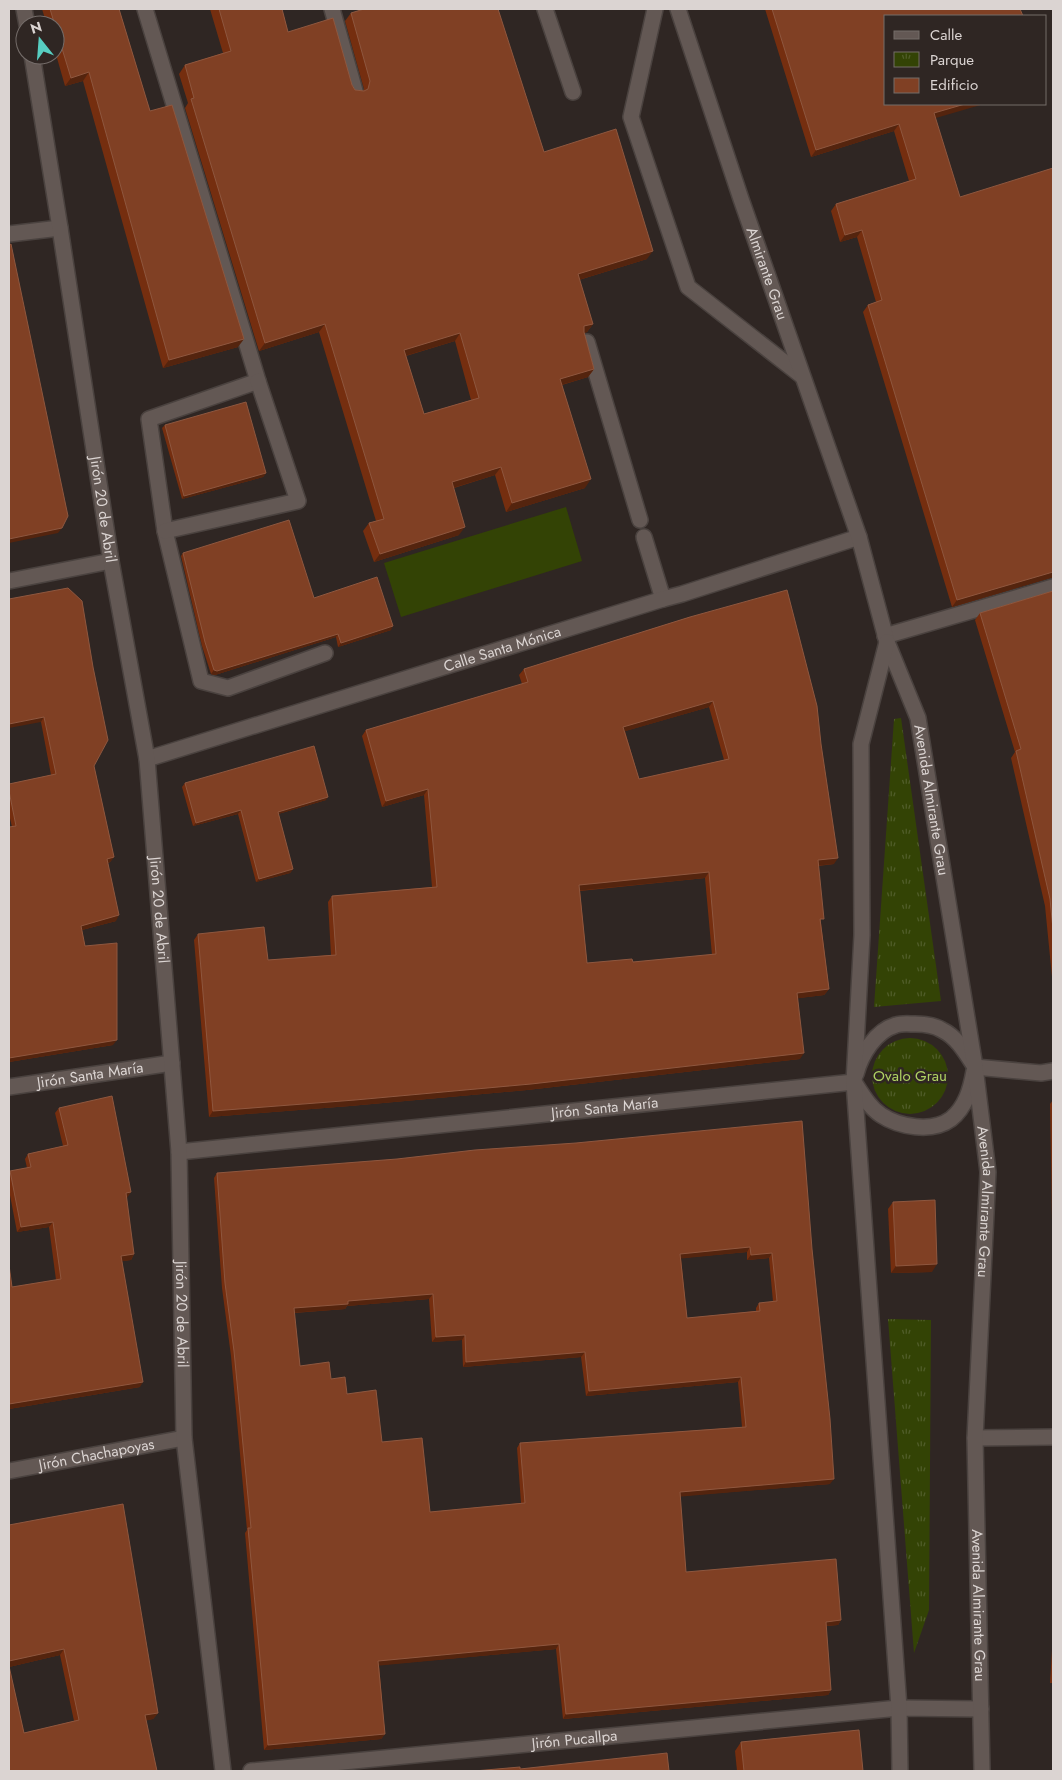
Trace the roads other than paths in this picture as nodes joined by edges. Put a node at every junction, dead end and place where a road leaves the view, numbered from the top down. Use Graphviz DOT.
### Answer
graph roads {
  1 [pos="146,9"];
  2 [pos="332,9"];
  3 [pos="545,9"];
  4 [pos="655,9"];
  5 [pos="678,9"];
  6 [pos="34,65"];
  7 [pos="355,91"];
  8 [pos="573,92"];
  9 [pos="60,228"];
  10 [pos="9,234"];
  11 [pos="588,342"];
  12 [pos="802,376"];
  13 [pos="258,381"];
  14 [pos="640,520"];
  15 [pos="165,531"];
  16 [pos="644,537"];
  17 [pos="858,537"];
  18 [pos="111,562"];
  19 [pos="9,581"];
  20 [pos="1053,586"];
  21 [pos="663,599"];
  22 [pos="886,639"];
  23 [pos="325,653"];
  24 [pos="147,759"];
  25 [pos="172,1063"];
  26 [pos="975,1067"];
  27 [pos="1053,1071"];
  28 [pos="854,1082"];
  29 [pos="9,1087"];
  30 [pos="179,1152"];
  31 [pos="1053,1437"];
  32 [pos="184,1438"];
  33 [pos="975,1438"];
  34 [pos="9,1471"];
  35 [pos="898,1708"];
  36 [pos="981,1709"];
  37 [pos="223,1771"];
  38 [pos="251,1771"];
  39 [pos="900,1771"];
  40 [pos="982,1771"];
  1 -- 13 [label="main road"];
  2 -- 7 [label="main road"];
  3 -- 8 [label="main road"];
  4 -- 12 [label="main road"];
  5 -- 12 [label="main road, Almirante Grau"];
  6 -- 9 [label="main road, Jirón 20 de Abril"];
  9 -- 10 [label="main road"];
  9 -- 18 [label="main road, Jirón 20 de Abril"];
  11 -- 14 [label="main road"];
  12 -- 17 [label="main road, Almirante Grau"];
  13 -- 15 [label="main road"];
  13 -- 15 [label="main road"];
  15 -- 23 [label="main road"];
  16 -- 21 [label="main road"];
  17 -- 21 [label="main road, Calle Santa Mónica"];
  17 -- 22 [label="main road, Avenida Almirante Grau"];
  18 -- 19 [label="main road"];
  18 -- 24 [label="main road, Jirón 20 de Abril"];
  20 -- 22 [label="main road"];
  21 -- 24 [label="main road, Calle Santa Mónica"];
  22 -- 26 [label="main road, Avenida Almirante Grau"];
  22 -- 28 [label="main road, Avenida Almirante Grau"];
  24 -- 25 [label="main road, Jirón 20 de Abril"];
  25 -- 29 [label="main road, Jirón Santa María"];
  25 -- 30 [label="main road, Jirón 20 de Abril"];
  26 -- 27 [label="main road"];
  26 -- 28 [label="main road"];
  26 -- 28 [label="main road"];
  26 -- 33 [label="main road, Avenida Almirante Grau"];
  28 -- 30 [label="main road, Jirón Santa María"];
  28 -- 35 [label="main road, Avenida Almirante Grau"];
  30 -- 32 [label="main road, Jirón 20 de Abril"];
  31 -- 33 [label="main road"];
  32 -- 34 [label="main road, Jirón Chachapoyas"];
  32 -- 37 [label="main road, Jirón 20 de Abril"];
  33 -- 36 [label="main road, Avenida Almirante Grau"];
  35 -- 36 [label="main road, Jirón Pucallpa"];
  35 -- 38 [label="main road, Jirón Pucallpa"];
  35 -- 39 [label="main road, Avenida Almirante Grau"];
  36 -- 40 [label="main road, Avenida Almirante Grau"];
}
